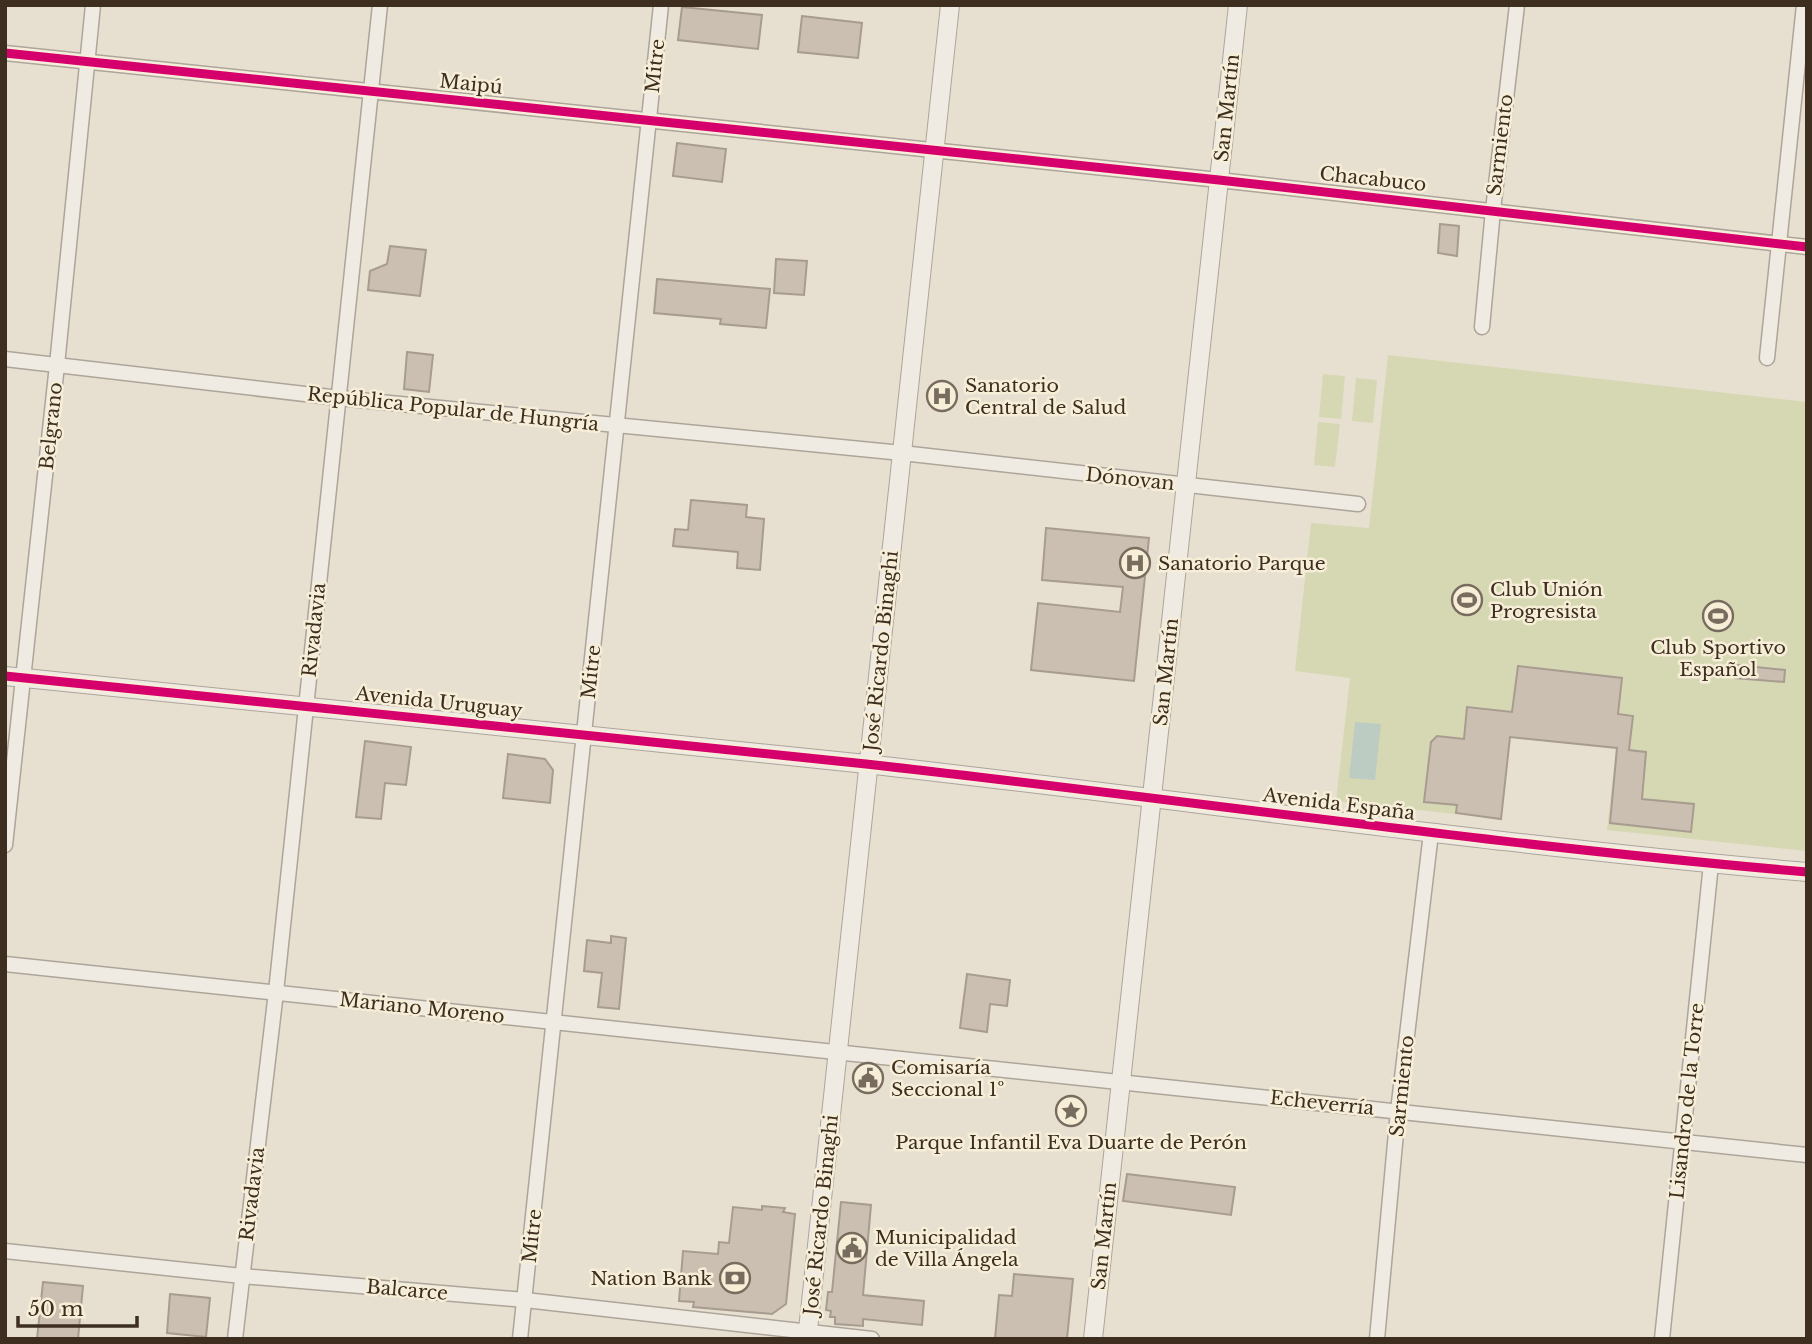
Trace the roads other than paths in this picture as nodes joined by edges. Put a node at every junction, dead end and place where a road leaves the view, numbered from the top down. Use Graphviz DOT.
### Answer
graph roads {
  1 [pos="93,5"];
  2 [pos="380,5"];
  3 [pos="661,5"];
  4 [pos="950,5"];
  5 [pos="1238,5"];
  6 [pos="1517,5"];
  7 [pos="1804,5"];
  8 [pos="5,53"];
  9 [pos="86,62"];
  10 [pos="370,91"];
  11 [pos="649,121"];
  12 [pos="934,150"];
  13 [pos="1219,180"];
  14 [pos="1493,210"];
  15 [pos="1778,244"];
  16 [pos="1807,247"];
  17 [pos="1482,327"];
  18 [pos="1767,358"];
  19 [pos="5,359"];
  20 [pos="57,365"];
  21 [pos="339,398"];
  22 [pos="617,425"];
  23 [pos="902,453"];
  24 [pos="1186,485"];
  25 [pos="1358,504"];
  26 [pos="5,676"];
  27 [pos="24,678"];
  28 [pos="306,706"];
  29 [pos="584,735"];
  30 [pos="869,764"];
  31 [pos="1152,800"];
  32 [pos="1431,833"];
  33 [pos="5,845"];
  34 [pos="1711,864"];
  35 [pos="1807,872"];
  36 [pos="5,964"];
  37 [pos="275,992"];
  38 [pos="555,1023"];
  39 [pos="838,1053"];
  40 [pos="1121,1082"];
  41 [pos="1398,1111"];
  42 [pos="1684,1142"];
  43 [pos="1807,1155"];
  44 [pos="5,1251"];
  45 [pos="242,1276"];
  46 [pos="525,1300"];
  47 [pos="808,1335"];
  48 [pos="235,1339"];
  49 [pos="520,1339"];
  50 [pos="872,1339"];
  51 [pos="1093,1339"];
  52 [pos="1377,1339"];
  53 [pos="1662,1339"];
  1 -- 9 [label="street, Belgrano"];
  2 -- 10 [label="street, Rivadavia"];
  3 -- 11 [label="street, Mitre"];
  4 -- 12 [label="street, José Ricardo Binaghi"];
  5 -- 13 [label="street, San Martín"];
  6 -- 14 [label="street, Sarmiento"];
  7 -- 15 [label="street"];
  8 -- 9 [label="street, Maipú"];
  9 -- 10 [label="street, Maipú"];
  9 -- 20 [label="street, Belgrano"];
  10 -- 11 [label="street, Maipú"];
  10 -- 21 [label="street, Rivadavia"];
  11 -- 12 [label="street, Maipú"];
  11 -- 22 [label="street, Mitre"];
  12 -- 13 [label="street, Chacabuco"];
  12 -- 23 [label="street, José Ricardo Binaghi"];
  13 -- 14 [label="street, Chacabuco"];
  13 -- 24 [label="street, San Martín"];
  14 -- 15 [label="street, Chacabuco"];
  14 -- 17 [label="street, Sarmiento"];
  15 -- 16 [label="street, Chacabuco"];
  15 -- 18 [label="street"];
  19 -- 20 [label="street, República Popular de Hungría"];
  20 -- 21 [label="street, República Popular de Hungría"];
  20 -- 27 [label="street, Belgrano"];
  21 -- 22 [label="street, República Popular de Hungría"];
  21 -- 28 [label="street, Rivadavia"];
  22 -- 23 [label="street, República Popular de Hungría"];
  22 -- 29 [label="street, Mitre"];
  23 -- 24 [label="street, Dónovan"];
  23 -- 30 [label="street, José Ricardo Binaghi"];
  24 -- 25 [label="street, Dónovan"];
  24 -- 31 [label="street, San Martín"];
  26 -- 27 [label="street, Avenida Uruguay"];
  27 -- 28 [label="street, Avenida Uruguay"];
  27 -- 33 [label="street, Belgrano"];
  28 -- 29 [label="street, Avenida Uruguay"];
  28 -- 37 [label="street, Rivadavia"];
  29 -- 30 [label="street, Avenida Uruguay"];
  29 -- 38 [label="street, Mitre"];
  30 -- 31 [label="street, Avenida España"];
  30 -- 39 [label="street, José Ricardo Binaghi"];
  31 -- 32 [label="street, Avenida España"];
  31 -- 40 [label="street, San Martín"];
  32 -- 34 [label="street, Avenida España"];
  32 -- 41 [label="street, Sarmiento"];
  34 -- 35 [label="street, Avenida España"];
  34 -- 42 [label="street, Lisandro de la Torre"];
  36 -- 37 [label="street, Mariano Moreno"];
  37 -- 38 [label="street, Mariano Moreno"];
  37 -- 45 [label="street, Rivadavia"];
  38 -- 39 [label="street, Mariano Moreno"];
  38 -- 46 [label="street, Mitre"];
  39 -- 40 [label="street, Echeverría"];
  39 -- 47 [label="street, José Ricardo Binaghi"];
  40 -- 41 [label="street, Echeverría"];
  40 -- 51 [label="street, San Martín"];
  41 -- 42 [label="street, Echeverría"];
  41 -- 52 [label="street, Sarmiento"];
  42 -- 43 [label="street, Echeverría"];
  42 -- 53 [label="street, Lisandro de la Torre"];
  44 -- 45 [label="street, Balcarce"];
  45 -- 46 [label="street, Balcarce"];
  45 -- 48 [label="street, Rivadavia"];
  46 -- 47 [label="street, Balcarce"];
  46 -- 49 [label="street, Mitre"];
  47 -- 50 [label="street, Balcarce"];
}
